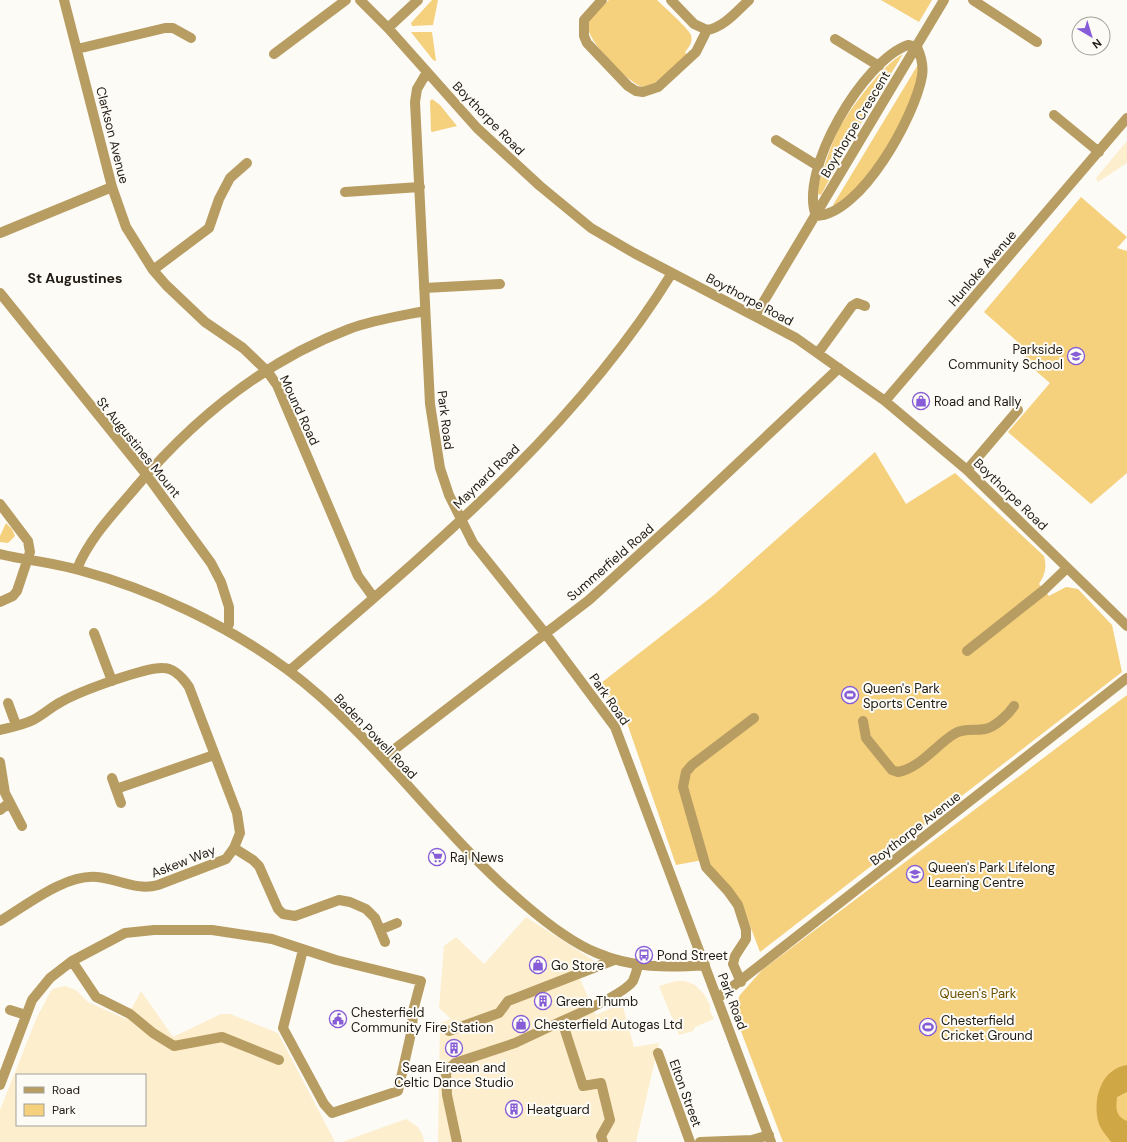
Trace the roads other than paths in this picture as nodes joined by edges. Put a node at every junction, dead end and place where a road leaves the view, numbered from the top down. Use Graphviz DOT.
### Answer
graph roads {
  1 [pos="64,0"];
  2 [pos="346,0"];
  3 [pos="360,0"];
  4 [pos="418,0"];
  5 [pos="602,0"];
  6 [pos="671,0"];
  7 [pos="749,0"];
  8 [pos="944,0"];
  9 [pos="973,0"];
  10 [pos="388,28"];
  11 [pos="707,30"];
  12 [pos="191,38"];
  13 [pos="835,39"];
  14 [pos="1037,42"];
  15 [pos="917,47"];
  16 [pos="77,49"];
  17 [pos="274,54"];
  18 [pos="879,66"];
  19 [pos="427,72"];
  20 [pos="1054,115"];
  21 [pos="1127,118"];
  22 [pos="776,140"];
  23 [pos="1099,152"];
  24 [pos="247,163"];
  25 [pos="818,166"];
  26 [pos="112,187"];
  27 [pos="420,187"];
  28 [pos="345,192"];
  29 [pos="816,216"];
  30 [pos="0,233"];
  31 [pos="153,270"];
  32 [pos="672,273"];
  33 [pos="500,284"];
  34 [pos="424,288"];
  35 [pos="0,293"];
  36 [pos="865,306"];
  37 [pos="425,311"];
  38 [pos="755,316"];
  39 [pos="818,354"];
  40 [pos="839,368"];
  41 [pos="267,371"];
  42 [pos="885,401"];
  43 [pos="1018,410"];
  44 [pos="967,470"];
  45 [pos="146,474"];
  46 [pos="0,504"];
  47 [pos="461,519"];
  48 [pos="0,554"];
  49 [pos="28,560"];
  50 [pos="1067,568"];
  51 [pos="77,569"];
  52 [pos="374,598"];
  53 [pos="0,602"];
  54 [pos="1127,626"];
  55 [pos="226,630"];
  56 [pos="94,633"];
  57 [pos="545,633"];
  58 [pos="967,651"];
  59 [pos="289,671"];
  60 [pos="1127,678"];
  61 [pos="112,681"];
  62 [pos="8,703"];
  63 [pos="1014,706"];
  64 [pos="754,718"];
  65 [pos="863,720"];
  66 [pos="16,726"];
  67 [pos="0,730"];
  68 [pos="214,755"];
  69 [pos="383,758"];
  70 [pos="0,762"];
  71 [pos="112,778"];
  72 [pos="116,789"];
  73 [pos="9,803"];
  74 [pos="121,803"];
  75 [pos="0,810"];
  76 [pos="22,826"];
  77 [pos="234,848"];
  78 [pos="0,921"];
  79 [pos="396,923"];
  80 [pos="380,930"];
  81 [pos="385,942"];
  82 [pos="303,950"];
  83 [pos="614,960"];
  84 [pos="72,961"];
  85 [pos="705,965"];
  86 [pos="638,966"];
  87 [pos="741,982"];
  88 [pos="718,998"];
  89 [pos="10,1010"];
  90 [pos="26,1015"];
  91 [pos="562,1021"];
  92 [pos="449,1031"];
  93 [pos="658,1053"];
  94 [pos="279,1060"];
  95 [pos="0,1085"];
  96 [pos="770,1139"];
  97 [pos="457,1142"];
  98 [pos="603,1142"];
  99 [pos="690,1142"];
  100 [pos="700,1142"];
  1 -- 16 [label="street, Clarkson Avenue"];
  2 -- 17 [label="street"];
  3 -- 10 [label="street, Boythorpe Road"];
  4 -- 10 [label="street"];
  5 -- 11 [label="street"];
  6 -- 11 [label="street"];
  7 -- 11 [label="street"];
  8 -- 15 [label="street, Boythorpe Crescent"];
  9 -- 14 [label="street"];
  10 -- 19 [label="street, Boythorpe Road"];
  12 -- 16 [label="street"];
  13 -- 18 [label="street, Boythorpe Crescent"];
  15 -- 18 [label="street, Boythorpe Crescent"];
  15 -- 29 [label="street, Boythorpe Crescent"];
  15 -- 29 [label="street"];
  16 -- 26 [label="street, Clarkson Avenue"];
  18 -- 25 [label="street, Boythorpe Crescent"];
  19 -- 27 [label="street, Park Road"];
  19 -- 32 [label="street, Boythorpe Road"];
  20 -- 23 [label="street"];
  21 -- 23 [label="street, Hunloke Avenue"];
  22 -- 25 [label="street, Boythorpe Crescent"];
  23 -- 42 [label="street, Hunloke Avenue"];
  24 -- 31 [label="street"];
  25 -- 29 [label="street, Boythorpe Crescent"];
  26 -- 30 [label="street"];
  26 -- 31 [label="street, Clarkson Avenue"];
  27 -- 28 [label="street"];
  27 -- 34 [label="street, Park Road"];
  29 -- 38 [label="street, Boythorpe Crescent"];
  31 -- 41 [label="street, Mound Road"];
  32 -- 38 [label="street, Boythorpe Road"];
  32 -- 47 [label="street, Maynard Road"];
  33 -- 34 [label="street"];
  34 -- 37 [label="street, Park Road"];
  35 -- 45 [label="street, St Augustines Mount"];
  36 -- 39 [label="street"];
  37 -- 41 [label="street"];
  37 -- 47 [label="street, Park Road"];
  38 -- 39 [label="street, Boythorpe Road"];
  39 -- 40 [label="street, Boythorpe Road"];
  40 -- 42 [label="street, Boythorpe Road"];
  40 -- 57 [label="street, Summerfield Road"];
  41 -- 45 [label="street"];
  41 -- 52 [label="street, Mound Road"];
  42 -- 44 [label="street, Boythorpe Road"];
  43 -- 44 [label="street"];
  44 -- 50 [label="street, Boythorpe Road"];
  45 -- 51 [label="street"];
  45 -- 55 [label="street, St Augustines Mount"];
  46 -- 49 [label="street"];
  47 -- 52 [label="street, Maynard Road"];
  47 -- 57 [label="street, Park Road"];
  48 -- 49 [label="street, Baden Powell Road"];
  49 -- 51 [label="street, Baden Powell Road"];
  49 -- 53 [label="street"];
  50 -- 54 [label="street, Boythorpe Road"];
  50 -- 58 [label="street"];
  51 -- 55 [label="street, Baden Powell Road"];
  52 -- 59 [label="street, Maynard Road"];
  55 -- 59 [label="street, Baden Powell Road"];
  56 -- 61 [label="street"];
  57 -- 69 [label="street, Summerfield Road"];
  57 -- 85 [label="street, Park Road"];
  59 -- 69 [label="street, Baden Powell Road"];
  60 -- 87 [label="street, Boythorpe Avenue"];
  61 -- 66 [label="street, Askew Way"];
  61 -- 68 [label="street, Askew Way"];
  62 -- 66 [label="street"];
  63 -- 65 [label="street"];
  64 -- 87 [label="street"];
  66 -- 67 [label="street, Askew Way"];
  68 -- 72 [label="street"];
  68 -- 77 [label="street, Askew Way"];
  69 -- 83 [label="street, Baden Powell Road"];
  70 -- 73 [label="street"];
  71 -- 72 [label="street"];
  72 -- 74 [label="street"];
  73 -- 75 [label="street"];
  73 -- 76 [label="street"];
  77 -- 78 [label="street, Askew Way"];
  77 -- 80 [label="street"];
  79 -- 80 [label="street"];
  80 -- 81 [label="street"];
  82 -- 82 [label="street"];
  82 -- 84 [label="street"];
  83 -- 86 [label="street, Baden Powell Road"];
  83 -- 92 [label="street"];
  84 -- 90 [label="street"];
  84 -- 94 [label="street"];
  85 -- 86 [label="street, Baden Powell Road"];
  85 -- 88 [label="street, Park Road"];
  86 -- 91 [label="street"];
  87 -- 88 [label="street, Boythorpe Avenue"];
  88 -- 96 [label="street, Park Road"];
  89 -- 90 [label="street"];
  90 -- 95 [label="street"];
  91 -- 97 [label="street"];
  91 -- 98 [label="street"];
  93 -- 99 [label="street, Elton Street"];
  96 -- 100 [label="street"];
}
